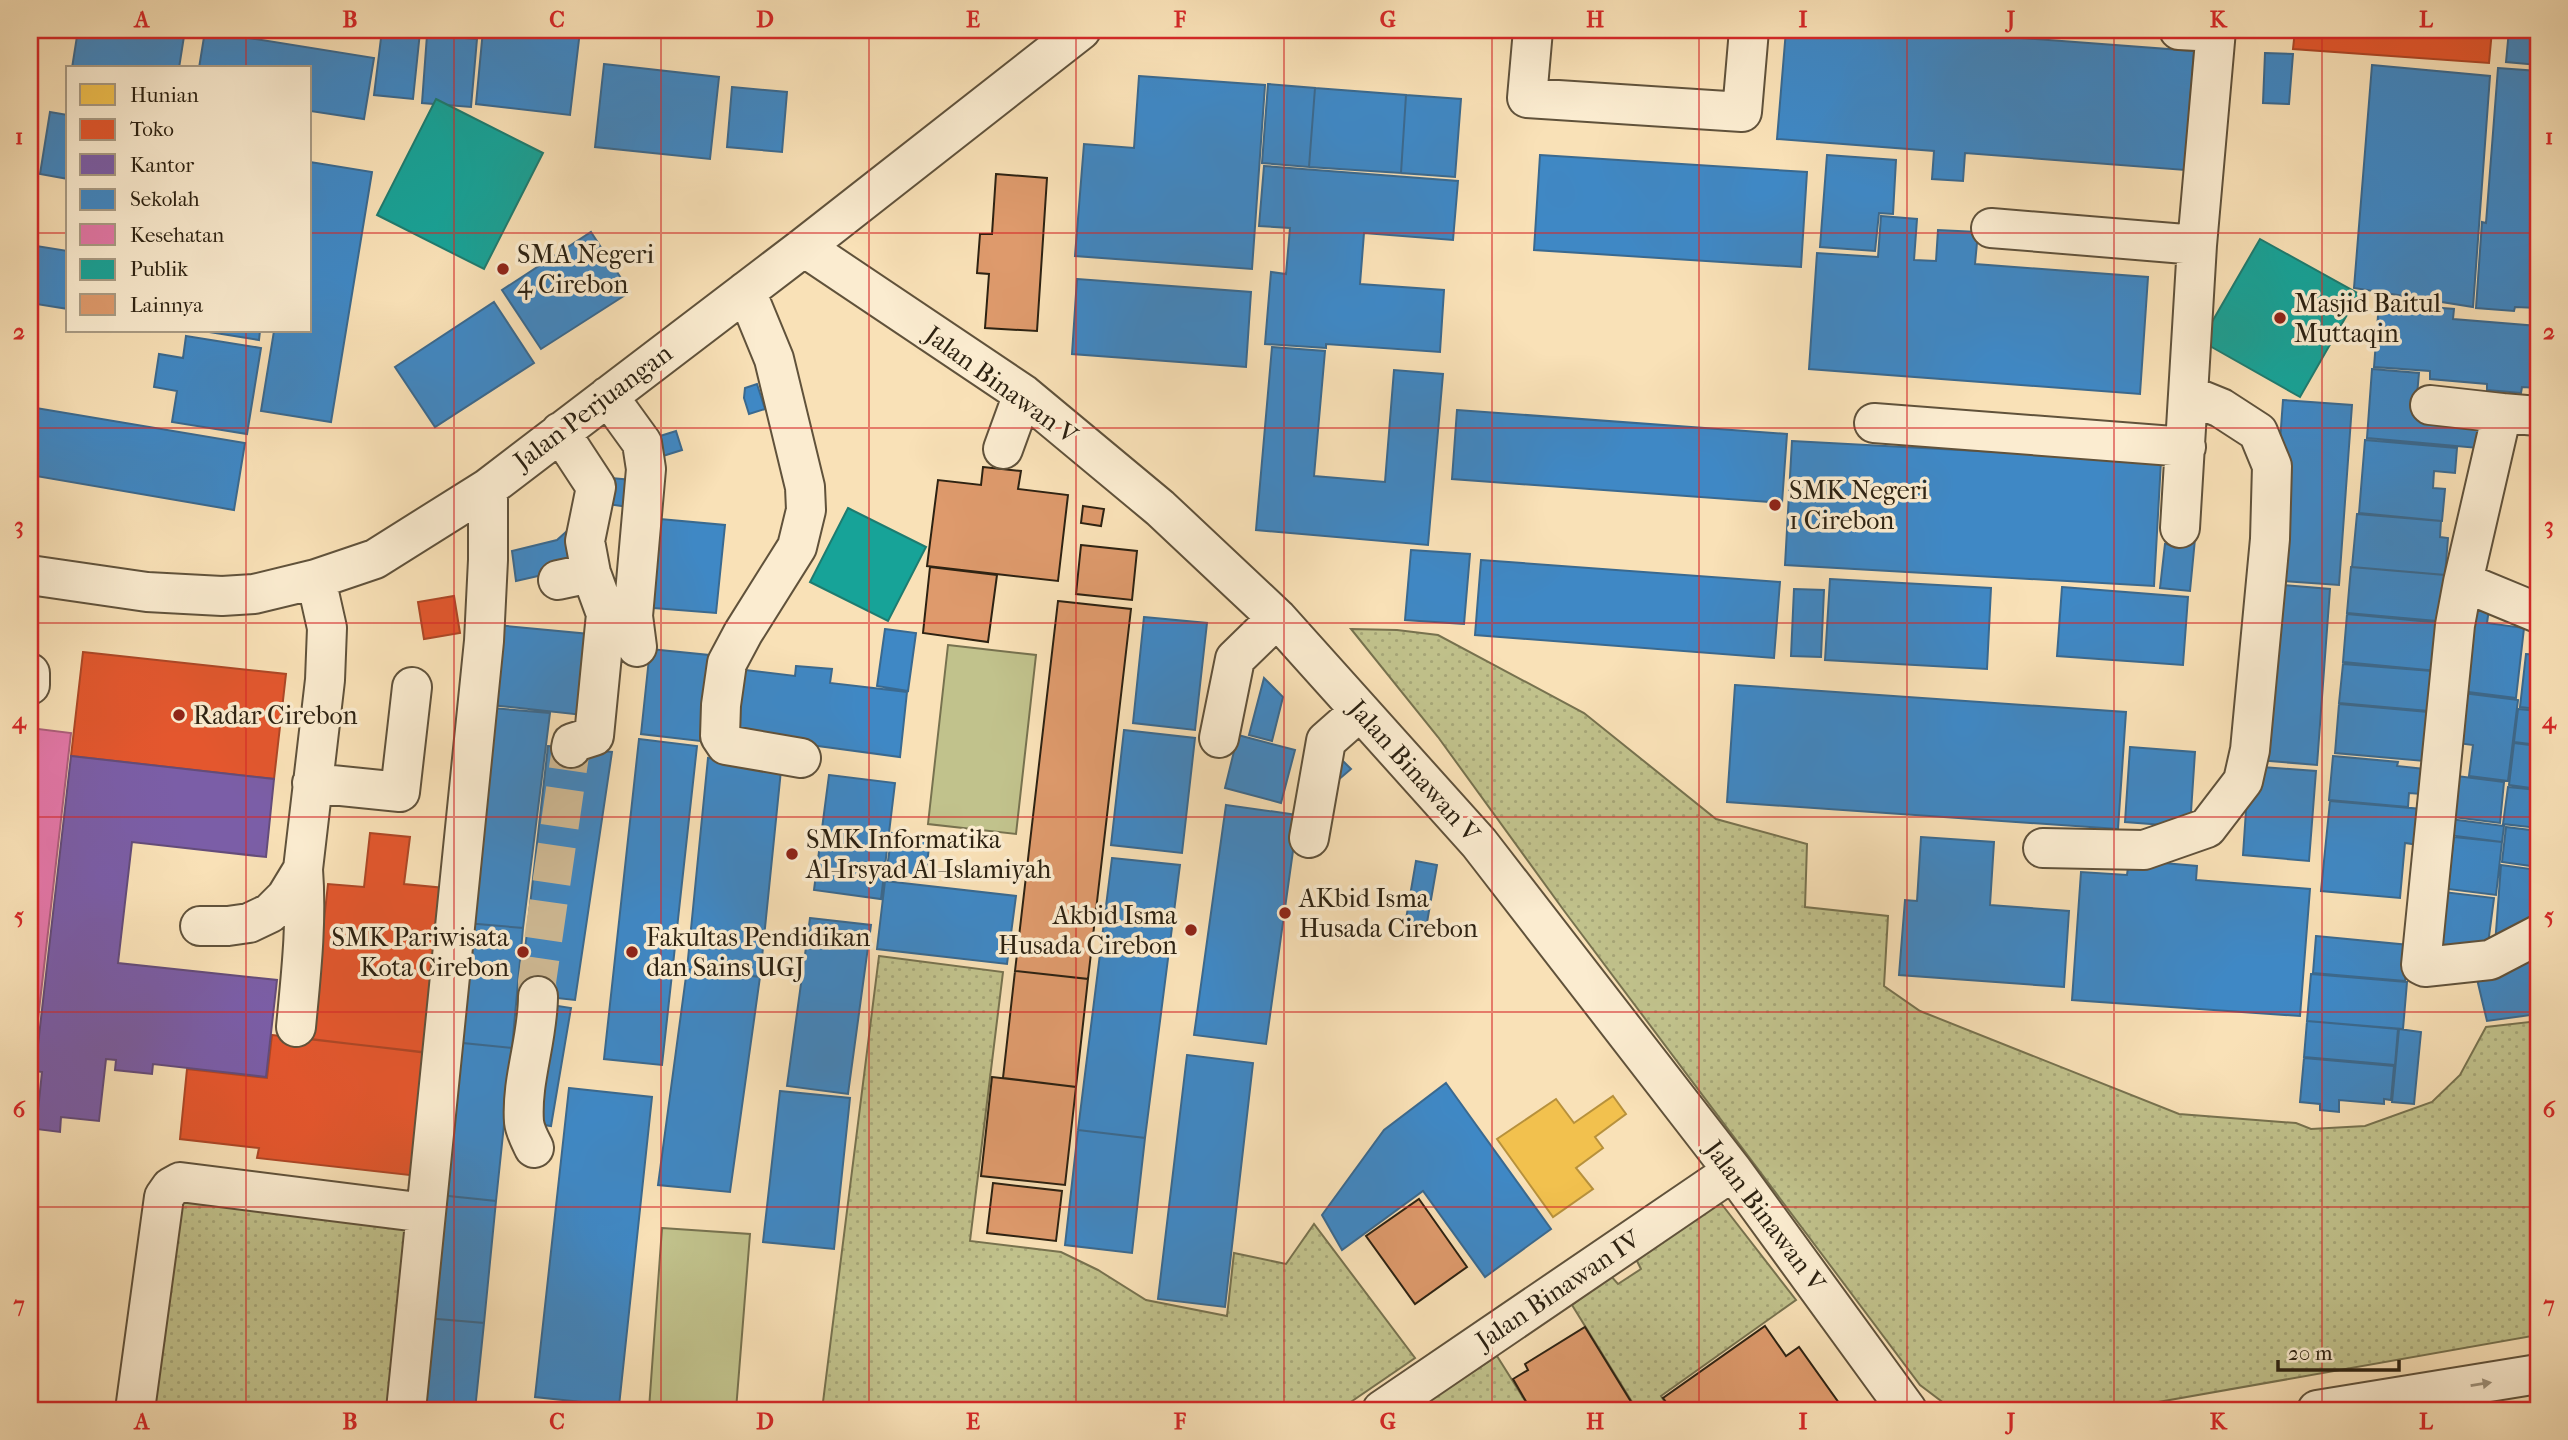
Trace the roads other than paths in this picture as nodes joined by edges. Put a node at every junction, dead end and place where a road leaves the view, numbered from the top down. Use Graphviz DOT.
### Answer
graph roads {
  1 [pos="1081,30"];
  2 [pos="1533,30"];
  3 [pos="1749,30"];
  4 [pos="2204,31"];
  5 [pos="1991,228"];
  6 [pos="2197,245"];
  7 [pos="804,247"];
  8 [pos="746,290"];
  9 [pos="1023,394"];
  10 [pos="608,396"];
  11 [pos="2189,396"];
  12 [pos="2430,405"];
  13 [pos="2520,414"];
  14 [pos="1874,423"];
  15 [pos="560,432"];
  16 [pos="2186,447"];
  17 [pos="1003,449"];
  18 [pos="488,488"];
  19 [pos="2180,528"];
  20 [pos="30,575"];
  21 [pos="316,579"];
  22 [pos="2463,582"];
  23 [pos="2538,613"];
  24 [pos="1278,618"];
  25 [pos="637,647"];
  26 [pos="30,673"];
  27 [pos="30,685"];
  28 [pos="412,687"];
  29 [pos="1360,711"];
  30 [pos="1219,738"];
  31 [pos="571,748"];
  32 [pos="800,758"];
  33 [pos="312,783"];
  34 [pos="1309,838"];
  35 [pos="2043,848"];
  36 [pos="303,869"];
  37 [pos="200,926"];
  38 [pos="2538,935"];
  39 [pos="538,996"];
  40 [pos="296,1027"];
  41 [pos="534,1148"];
  42 [pos="1733,1171"];
  43 [pos="426,1213"];
  44 [pos="2538,1374"];
  45 [pos="135,1410"];
  46 [pos="406,1410"];
  47 [pos="1382,1410"];
  48 [pos="1907,1410"];
  49 [pos="2317,1410"];
  1 -- 7 [label="street, Jalan Perjuangan"];
  2 -- 3 [label="street"];
  4 -- 6 [label="street"];
  5 -- 6 [label="street"];
  6 -- 11 [label="street"];
  7 -- 8 [label="street, Jalan Perjuangan"];
  7 -- 9 [label="street, Jalan Binawan V"];
  8 -- 10 [label="street, Jalan Perjuangan"];
  8 -- 32 [label="street"];
  9 -- 17 [label="street"];
  9 -- 24 [label="street, Jalan Binawan V"];
  10 -- 15 [label="street, Jalan Perjuangan"];
  10 -- 25 [label="street"];
  11 -- 16 [label="street"];
  11 -- 35 [label="street"];
  12 -- 13 [label="street"];
  13 -- 22 [label="street"];
  14 -- 16 [label="street"];
  15 -- 18 [label="street, Jalan Perjuangan"];
  15 -- 31 [label="street"];
  16 -- 19 [label="street"];
  18 -- 21 [label="street, Jalan Perjuangan"];
  18 -- 43 [label="street"];
  20 -- 21 [label="street, Jalan Perjuangan"];
  21 -- 33 [label="street"];
  22 -- 23 [label="street"];
  22 -- 38 [label="street"];
  24 -- 29 [label="street, Jalan Binawan V"];
  24 -- 30 [label="street"];
  26 -- 27 [label="street"];
  28 -- 33 [label="street"];
  29 -- 34 [label="street"];
  29 -- 42 [label="street, Jalan Binawan V"];
  33 -- 36 [label="street"];
  36 -- 37 [label="street"];
  36 -- 40 [label="street"];
  39 -- 41 [label="street"];
  42 -- 47 [label="street, Jalan Binawan IV"];
  42 -- 48 [label="street, Jalan Binawan V"];
  43 -- 45 [label="street"];
  43 -- 46 [label="street"];
  49 -- 44 [label="street, one-way"];
}
